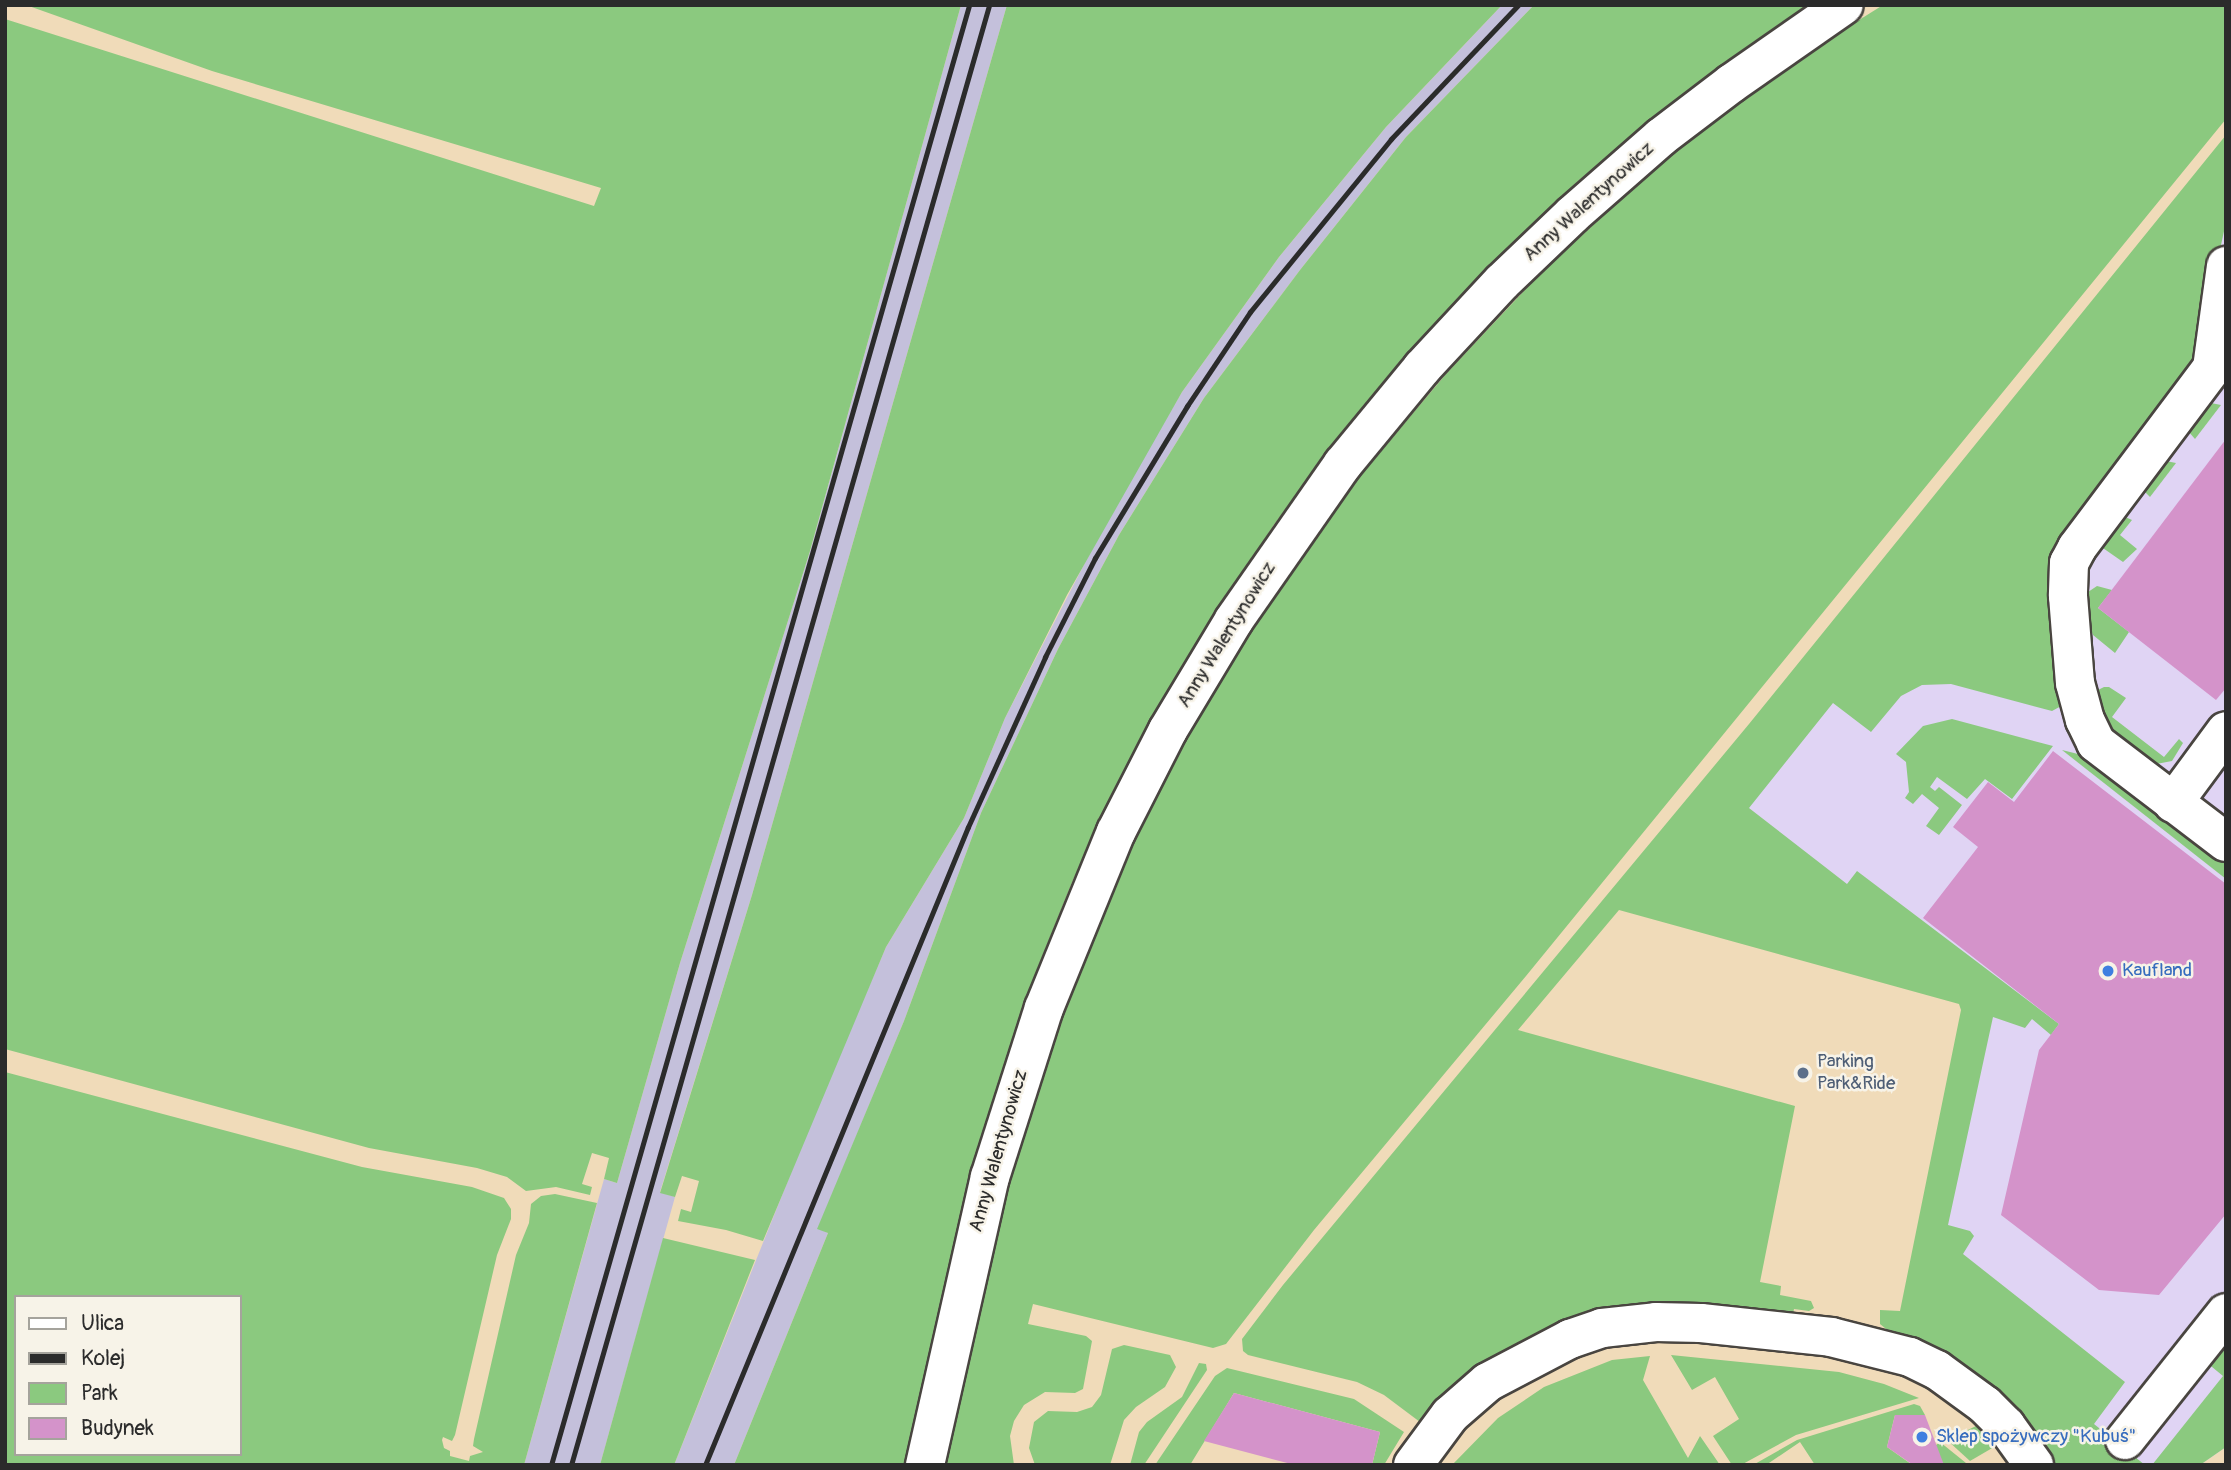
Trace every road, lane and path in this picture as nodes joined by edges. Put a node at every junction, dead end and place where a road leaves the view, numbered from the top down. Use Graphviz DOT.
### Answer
graph roads {
  1 [pos="1844,5"];
  2 [pos="2226,266"];
  3 [pos="2226,732"];
  4 [pos="2173,803"];
  5 [pos="2226,842"];
  6 [pos="2225,1314"];
  7 [pos="2125,1440"];
  8 [pos="925,1465"];
  9 [pos="1413,1465"];
  10 [pos="2034,1465"];
  1 -- 8 [label="main road, Anny Walentynowicz"];
  2 -- 4 [label="main road"];
  3 -- 4 [label="main road"];
  4 -- 5 [label="main road"];
  6 -- 7 [label="main road"];
  9 -- 10 [label="main road"];
}
